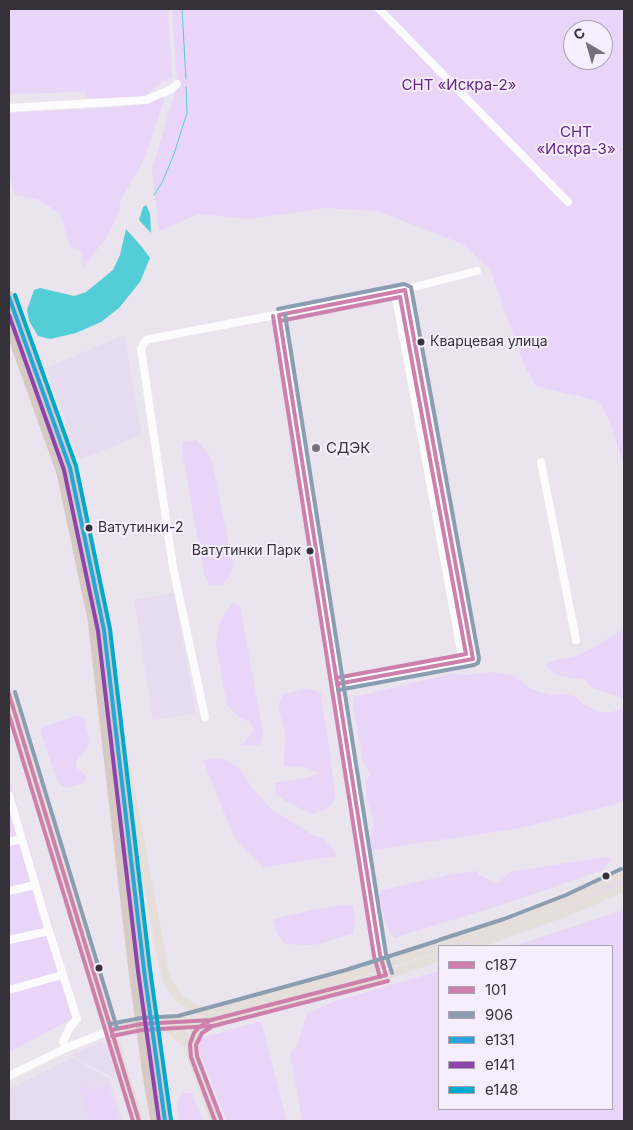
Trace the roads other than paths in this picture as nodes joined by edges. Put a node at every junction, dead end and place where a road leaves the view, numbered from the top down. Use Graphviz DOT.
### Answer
graph roads {
  1 [pos="379,9"];
  2 [pos="177,84"];
  3 [pos="9,108"];
  4 [pos="568,202"];
  5 [pos="477,271"];
  6 [pos="405,290"];
  7 [pos="395,292"];
  8 [pos="9,297"];
  9 [pos="278,315"];
  10 [pos="9,325"];
  11 [pos="541,462"];
  12 [pos="576,640"];
  13 [pos="463,661"];
  14 [pos="337,684"];
  15 [pos="9,694"];
  16 [pos="114,708"];
  17 [pos="206,717"];
  18 [pos="9,795"];
  19 [pos="21,839"];
  20 [pos="9,842"];
  21 [pos="624,875"];
  22 [pos="35,885"];
  23 [pos="624,887"];
  24 [pos="9,891"];
  25 [pos="49,931"];
  26 [pos="9,940"];
  27 [pos="446,945"];
  28 [pos="475,945"];
  29 [pos="438,948"];
  30 [pos="438,957"];
  31 [pos="139,970"];
  32 [pos="385,970"];
  33 [pos="62,975"];
  34 [pos="9,990"];
  35 [pos="214,1016"];
  36 [pos="179,1022"];
  37 [pos="152,1023"];
  38 [pos="112,1030"];
  39 [pos="66,1048"];
  40 [pos="191,1057"];
  41 [pos="153,1074"];
  42 [pos="9,1076"];
  43 [pos="139,1121"];
  44 [pos="156,1121"];
  45 [pos="166,1121"];
  46 [pos="215,1121"];
  1 -- 4 [label="street"];
  2 -- 3 [label="street"];
  5 -- 6 [label="street"];
  6 -- 7 [label="street"];
  6 -- 13 [label="street"];
  7 -- 9 [label="street"];
  7 -- 13 [label="street"];
  8 -- 16 [label="highway"];
  9 -- 14 [label="street"];
  9 -- 17 [label="street"];
  10 -- 31 [label="highway"];
  11 -- 12 [label="street"];
  13 -- 14 [label="street"];
  14 -- 32 [label="street"];
  15 -- 38 [label="main road"];
  16 -- 31 [label="highway"];
  16 -- 35 [label="main road"];
  18 -- 19 [label="street"];
  19 -- 20 [label="street"];
  19 -- 22 [label="street"];
  21 -- 27 [label="main road"];
  22 -- 24 [label="street"];
  22 -- 25 [label="street"];
  23 -- 28 [label="main road"];
  25 -- 26 [label="street"];
  25 -- 33 [label="street"];
  29 -- 32 [label="main road"];
  30 -- 32 [label="main road"];
  31 -- 41 [label="highway"];
  32 -- 35 [label="main road"];
  33 -- 34 [label="street"];
  33 -- 39 [label="street"];
  35 -- 36 [label="main road"];
  35 -- 40 [label="main road"];
  36 -- 37 [label="main road"];
  36 -- 40 [label="main road"];
  37 -- 38 [label="main road"];
  37 -- 40 [label="main road"];
  38 -- 39 [label="street"];
  38 -- 43 [label="main road"];
  39 -- 42 [label="street"];
  40 -- 46 [label="main road"];
  41 -- 44 [label="highway"];
  41 -- 45 [label="highway"];
}
